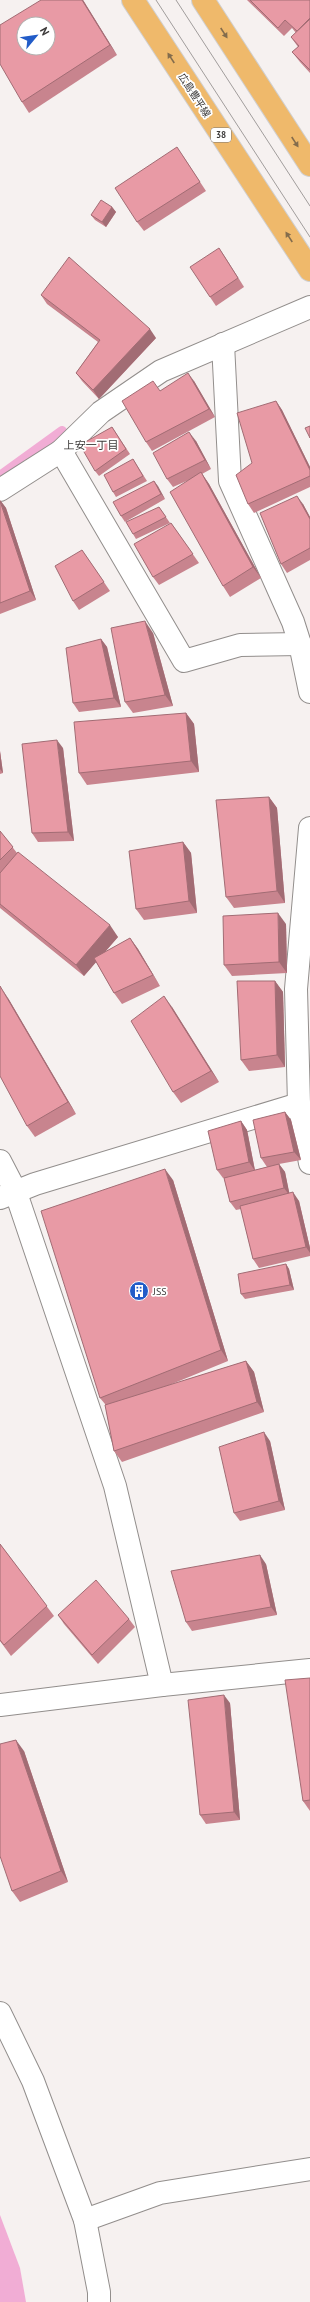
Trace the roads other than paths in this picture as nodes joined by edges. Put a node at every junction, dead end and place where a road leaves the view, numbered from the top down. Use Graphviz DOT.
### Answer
graph roads {
  1 [pos="133,0"];
  2 [pos="203,0"];
  3 [pos="310,165"];
  4 [pos="310,270"];
  5 [pos="310,307"];
  6 [pos="223,344"];
  7 [pos="61,451"];
  8 [pos="0,490"];
  9 [pos="300,644"];
  10 [pos="310,692"];
  11 [pos="310,828"];
  12 [pos="299,1104"];
  13 [pos="0,1160"];
  14 [pos="310,1163"];
  15 [pos="8,1194"];
  16 [pos="310,1670"];
  17 [pos="162,1685"];
  18 [pos="0,1705"];
  19 [pos="0,2013"];
  20 [pos="310,2169"];
  21 [pos="85,2220"];
  22 [pos="99,2302"];
  4 -- 1 [label="main road, 広島豊平線 / 38, one-way"];
  2 -- 3 [label="main road, one-way"];
  5 -- 6 [label="street"];
  6 -- 7 [label="street"];
  6 -- 9 [label="street"];
  7 -- 8 [label="street"];
  7 -- 9 [label="street"];
  9 -- 10 [label="street"];
  11 -- 12 [label="street"];
  12 -- 14 [label="street"];
  12 -- 15 [label="street"];
  13 -- 15 [label="street"];
  15 -- 17 [label="street"];
  16 -- 17 [label="street"];
  17 -- 18 [label="street"];
  19 -- 21 [label="street"];
  20 -- 21 [label="street"];
  21 -- 22 [label="street"];
}
